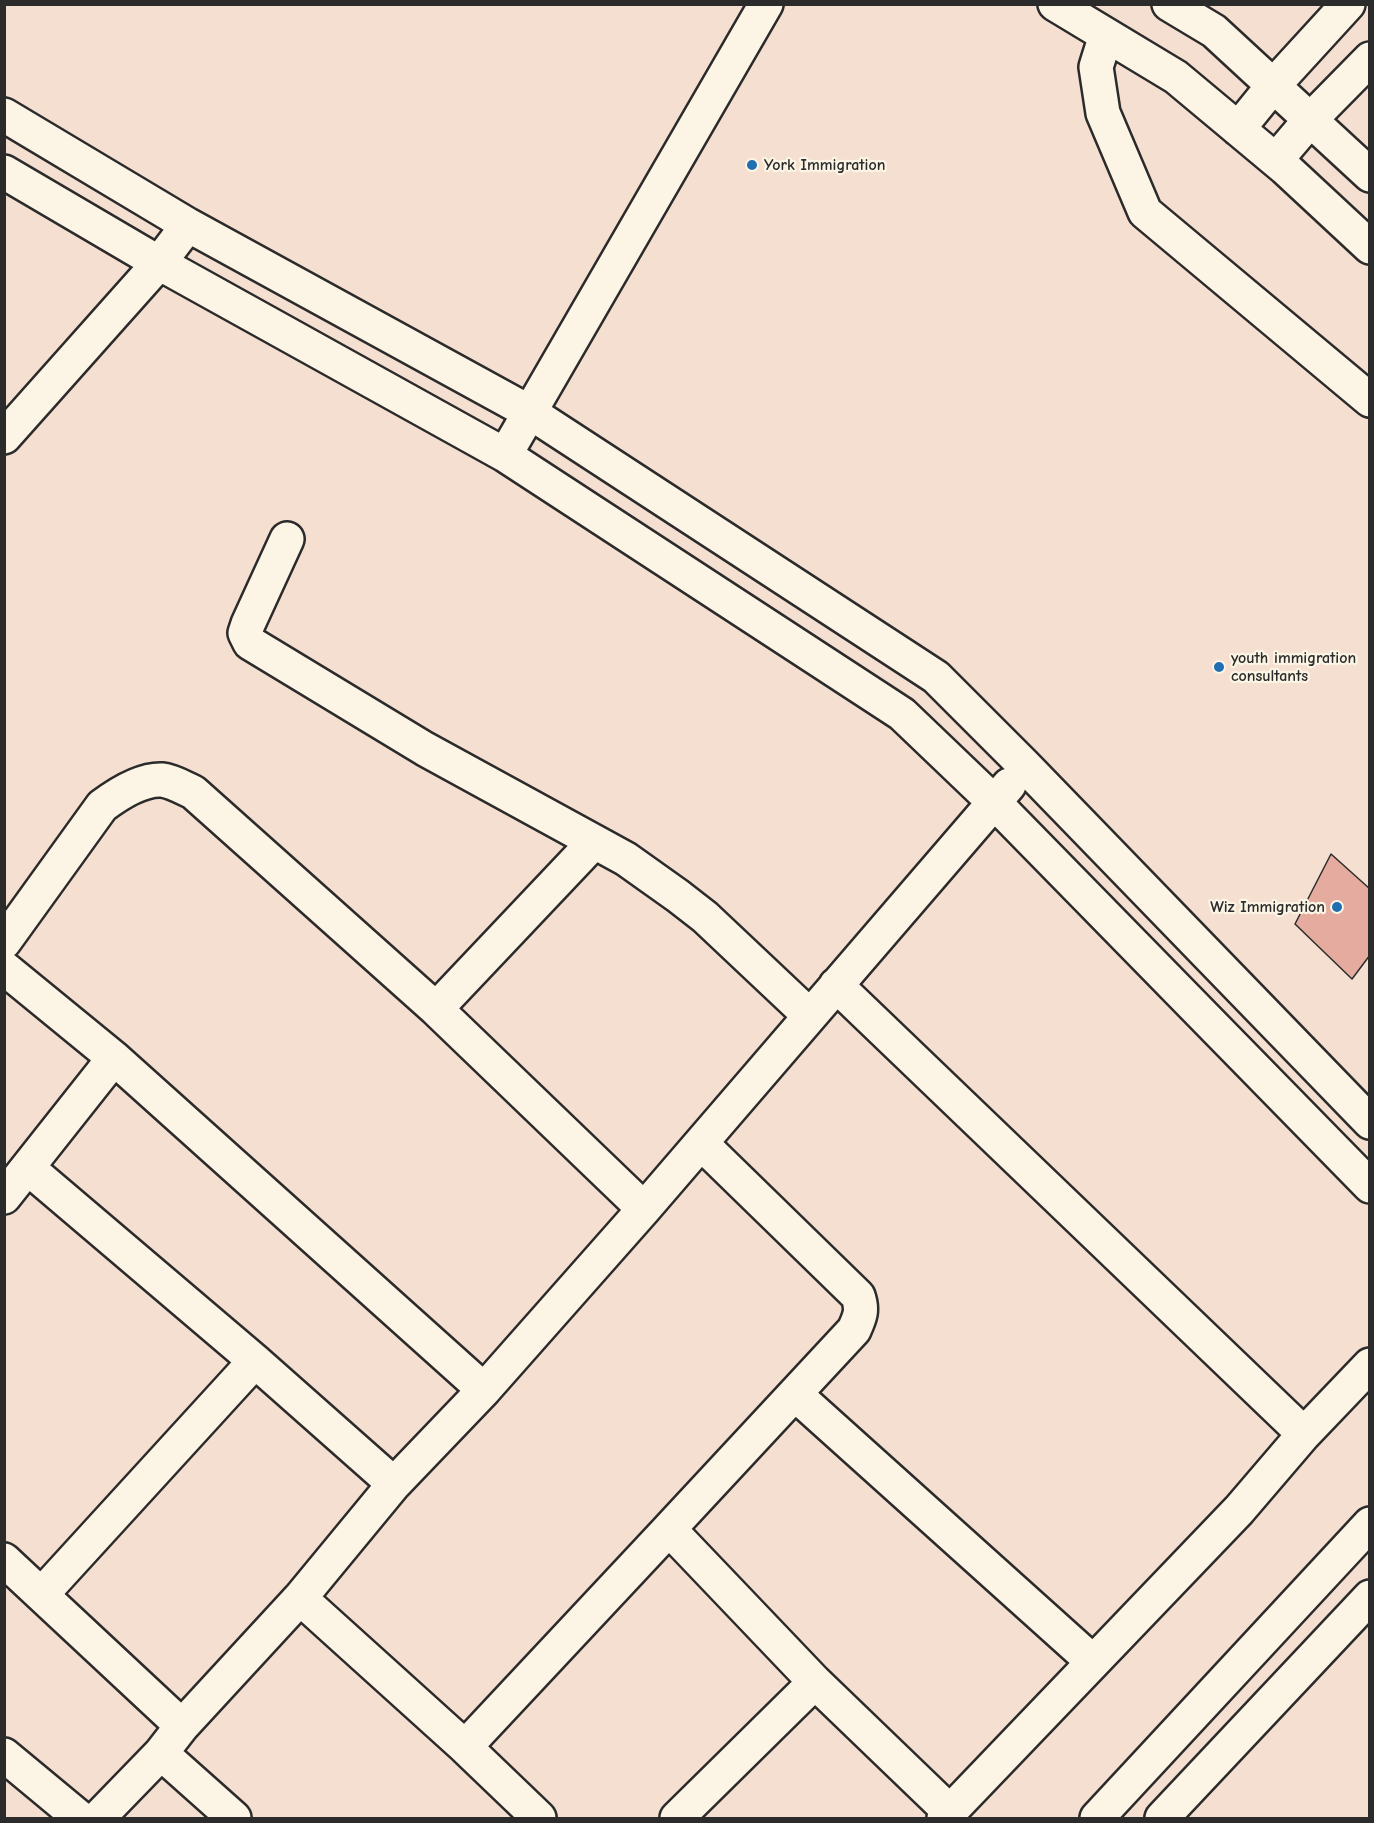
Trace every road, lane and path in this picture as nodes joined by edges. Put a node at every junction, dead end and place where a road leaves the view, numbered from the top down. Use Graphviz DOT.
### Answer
graph roads {
  1 [pos="766,4"];
  2 [pos="1055,4"];
  3 [pos="1169,4"];
  4 [pos="1348,4"];
  5 [pos="1106,35"];
  6 [pos="1370,59"];
  7 [pos="1273,86"];
  8 [pos="4,115"];
  9 [pos="1310,120"];
  10 [pos="1238,129"];
  11 [pos="1276,160"];
  12 [pos="4,172"];
  13 [pos="1370,175"];
  14 [pos="189,225"];
  15 [pos="1370,247"];
  16 [pos="159,263"];
  17 [pos="1370,400"];
  18 [pos="531,413"];
  19 [pos="4,436"];
  20 [pos="505,455"];
  21 [pos="287,539"];
  22 [pos="1025,766"];
  23 [pos="994,802"];
  24 [pos="594,842"];
  25 [pos="4,942"];
  26 [pos="4,968"];
  27 [pos="836,986"];
  28 [pos="436,1009"];
  29 [pos="810,1016"];
  30 [pos="114,1058"];
  31 [pos="1370,1122"];
  32 [pos="701,1143"];
  33 [pos="28,1168"];
  34 [pos="1370,1186"];
  35 [pos="4,1197"];
  36 [pos="644,1209"];
  37 [pos="255,1361"];
  38 [pos="1370,1365"];
  39 [pos="484,1390"];
  40 [pos="795,1394"];
  41 [pos="1304,1434"];
  42 [pos="394,1484"];
  43 [pos="1370,1524"];
  44 [pos="669,1529"];
  45 [pos="4,1560"];
  46 [pos="42,1594"];
  47 [pos="1370,1597"];
  48 [pos="300,1598"];
  49 [pos="1092,1661"];
  50 [pos="815,1682"];
  51 [pos="182,1726"];
  52 [pos="465,1747"];
  53 [pos="161,1753"];
  54 [pos="4,1755"];
  55 [pos="947,1815"];
  56 [pos="80,1818"];
  57 [pos="98,1818"];
  58 [pos="234,1818"];
  59 [pos="539,1818"];
  60 [pos="677,1818"];
  61 [pos="1097,1818"];
  62 [pos="1162,1818"];
  1 -- 18 [label="street"];
  2 -- 5 [label="street"];
  3 -- 7 [label="street"];
  4 -- 7 [label="street"];
  5 -- 10 [label="street"];
  5 -- 17 [label="street"];
  6 -- 9 [label="street"];
  7 -- 9 [label="street"];
  7 -- 10 [label="street"];
  8 -- 14 [label="street"];
  9 -- 11 [label="street"];
  9 -- 13 [label="street"];
  10 -- 11 [label="street"];
  11 -- 15 [label="street"];
  12 -- 16 [label="street"];
  14 -- 16 [label="street"];
  14 -- 18 [label="street"];
  16 -- 19 [label="street"];
  16 -- 20 [label="street"];
  18 -- 20 [label="street"];
  18 -- 22 [label="street"];
  20 -- 23 [label="street"];
  21 -- 24 [label="street"];
  22 -- 23 [label="street"];
  22 -- 31 [label="street"];
  23 -- 27 [label="street"];
  23 -- 34 [label="street"];
  24 -- 28 [label="street"];
  24 -- 29 [label="street"];
  25 -- 28 [label="street"];
  26 -- 30 [label="street"];
  27 -- 29 [label="street"];
  27 -- 41 [label="street"];
  28 -- 36 [label="street"];
  29 -- 32 [label="street"];
  30 -- 33 [label="street"];
  30 -- 39 [label="street"];
  32 -- 36 [label="street"];
  32 -- 40 [label="street"];
  33 -- 35 [label="street"];
  33 -- 37 [label="street"];
  36 -- 39 [label="street"];
  37 -- 42 [label="street"];
  37 -- 46 [label="street"];
  38 -- 41 [label="street"];
  39 -- 42 [label="street"];
  40 -- 44 [label="street"];
  40 -- 49 [label="street"];
  41 -- 49 [label="street"];
  42 -- 48 [label="street"];
  43 -- 61 [label="street"];
  44 -- 50 [label="street"];
  44 -- 52 [label="street"];
  45 -- 46 [label="street"];
  46 -- 51 [label="street"];
  47 -- 62 [label="street"];
  48 -- 51 [label="street"];
  48 -- 52 [label="street"];
  49 -- 55 [label="street"];
  50 -- 55 [label="street"];
  50 -- 60 [label="street"];
  51 -- 53 [label="street"];
  52 -- 59 [label="street"];
  53 -- 57 [label="street"];
  53 -- 58 [label="street"];
  54 -- 56 [label="street"];
}
